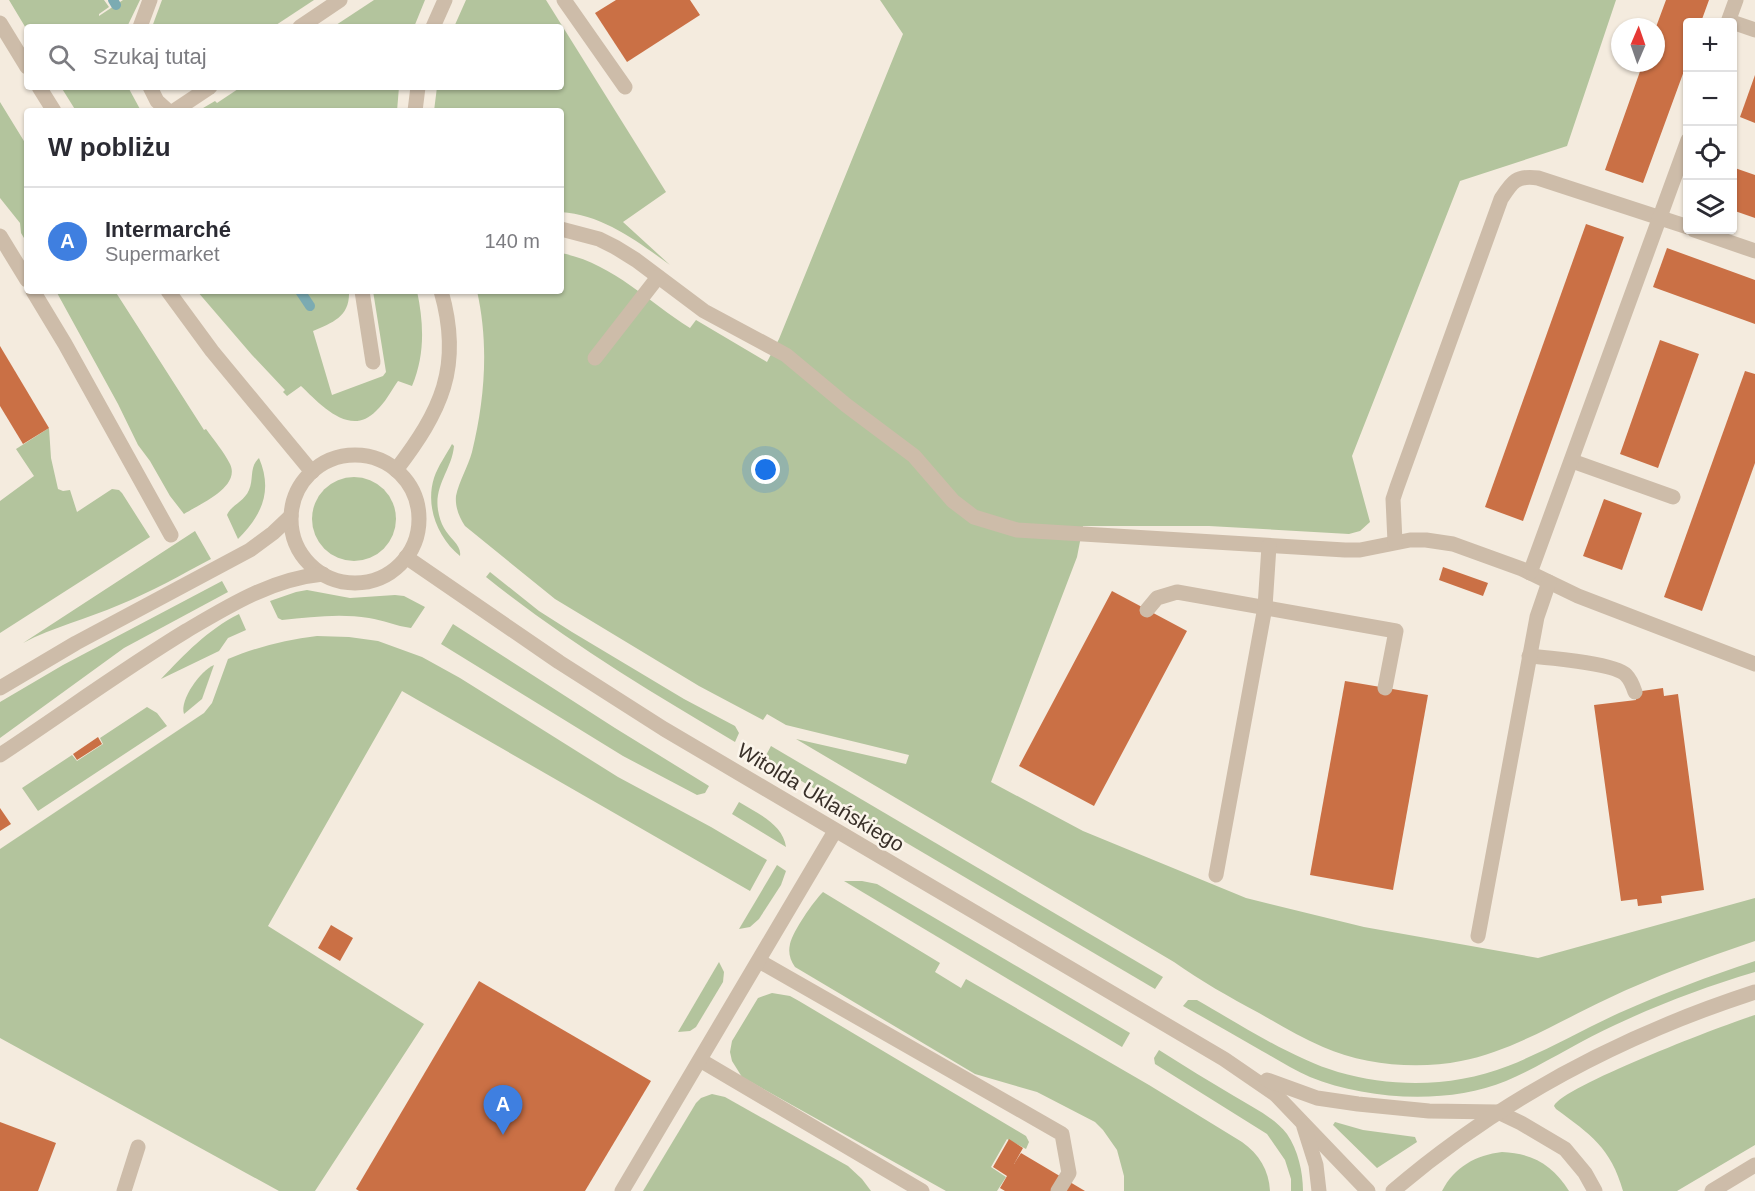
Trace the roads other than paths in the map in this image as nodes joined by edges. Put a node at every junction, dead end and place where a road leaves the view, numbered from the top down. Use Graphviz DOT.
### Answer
graph roads {
  1 [pos="150,0"];
  2 [pos="340,0"];
  3 [pos="445,0"];
  4 [pos="564,0"];
  5 [pos="1736,0"];
  6 [pos="1730,18"];
  7 [pos="0,22"];
  8 [pos="141,24"];
  9 [pos="304,24"];
  10 [pos="434,24"];
  11 [pos="1737,24"];
  12 [pos="1755,30"];
  13 [pos="24,62"];
  14 [pos="625,87"];
  15 [pos="41,90"];
  16 [pos="152,90"];
  17 [pos="206,90"];
  18 [pos="418,90"];
  19 [pos="52,108"];
  20 [pos="165,108"];
  21 [pos="178,108"];
  22 [pos="415,108"];
  23 [pos="1683,153"];
  24 [pos="1659,218"];
  25 [pos="1683,225"];
  26 [pos="564,230"];
  27 [pos="1706,234"];
  28 [pos="0,236"];
  29 [pos="1755,251"];
  30 [pos="24,275"];
  31 [pos="658,277"];
  32 [pos="35,294"];
  33 [pos="170,294"];
  34 [pos="362,294"];
  35 [pos="442,294"];
  36 [pos="595,358"];
  37 [pos="373,362"];
  38 [pos="1572,461"];
  39 [pos="396,470"];
  40 [pos="312,472"];
  41 [pos="1674,497"];
  42 [pos="291,516"];
  43 [pos="171,535"];
  44 [pos="1395,542"];
  45 [pos="1269,546"];
  46 [pos="406,557"];
  47 [pos="1530,573"];
  48 [pos="323,574"];
  49 [pos="1549,582"];
  50 [pos="1265,607"];
  51 [pos="1147,610"];
  52 [pos="1529,656"];
  53 [pos="1755,664"];
  54 [pos="1385,687"];
  55 [pos="0,688"];
  56 [pos="1635,692"];
  57 [pos="0,755"];
  58 [pos="835,831"];
  59 [pos="1216,875"];
  60 [pos="1478,936"];
  61 [pos="759,961"];
  62 [pos="1755,992"];
  63 [pos="1224,1059"];
  64 [pos="700,1060"];
  65 [pos="1498,1112"];
  66 [pos="1302,1121"];
  67 [pos="138,1147"];
  68 [pos="1755,1165"];
  69 [pos="124,1191"];
  70 [pos="622,1191"];
  71 [pos="922,1191"];
  72 [pos="1058,1191"];
  73 [pos="1319,1191"];
  74 [pos="1368,1191"];
  75 [pos="1393,1191"];
  76 [pos="1596,1191"];
  77 [pos="1712,1191"];
  1 -- 8 [label="street"];
  2 -- 9 [label="street"];
  3 -- 10 [label="street"];
  4 -- 14 [label="street"];
  5 -- 6 [label="street"];
  7 -- 13 [label="street"];
  11 -- 12 [label="street"];
  15 -- 19 [label="street"];
  16 -- 20 [label="street"];
  17 -- 21 [label="street"];
  18 -- 22 [label="street"];
  23 -- 24 [label="street"];
  24 -- 25 [label="street"];
  24 -- 38 [label="street"];
  24 -- 44 [label="street"];
  26 -- 31 [label="street"];
  27 -- 29 [label="street"];
  28 -- 30 [label="street"];
  31 -- 36 [label="street"];
  31 -- 45 [label="street"];
  32 -- 43 [label="street"];
  33 -- 40 [label="street"];
  34 -- 37 [label="street"];
  35 -- 39 [label="street"];
  38 -- 41 [label="street"];
  38 -- 47 [label="street"];
  39 -- 40 [label="street"];
  39 -- 46 [label="street"];
  40 -- 42 [label="street"];
  42 -- 48 [label="street"];
  42 -- 55 [label="street"];
  44 -- 45 [label="street"];
  44 -- 47 [label="street"];
  45 -- 50 [label="street"];
  46 -- 48 [label="street"];
  46 -- 58 [label="street, Witolda Uklańskiego"];
  47 -- 49 [label="street"];
  48 -- 57 [label="street"];
  49 -- 52 [label="street"];
  49 -- 53 [label="street"];
  50 -- 51 [label="street"];
  50 -- 54 [label="street"];
  50 -- 59 [label="street"];
  52 -- 56 [label="street"];
  52 -- 60 [label="street"];
  58 -- 61 [label="street"];
  58 -- 63 [label="street, Witolda Uklańskiego"];
  61 -- 64 [label="street"];
  61 -- 72 [label="street"];
  62 -- 65 [label="street"];
  63 -- 65 [label="street, Witolda Uklańskiego"];
  63 -- 66 [label="street, Witolda Uklańskiego"];
  64 -- 70 [label="street"];
  64 -- 71 [label="street"];
  65 -- 75 [label="street"];
  65 -- 76 [label="street"];
  66 -- 73 [label="street"];
  66 -- 74 [label="street, Witolda Uklańskiego"];
  67 -- 69 [label="street"];
  68 -- 77 [label="street"];
}
